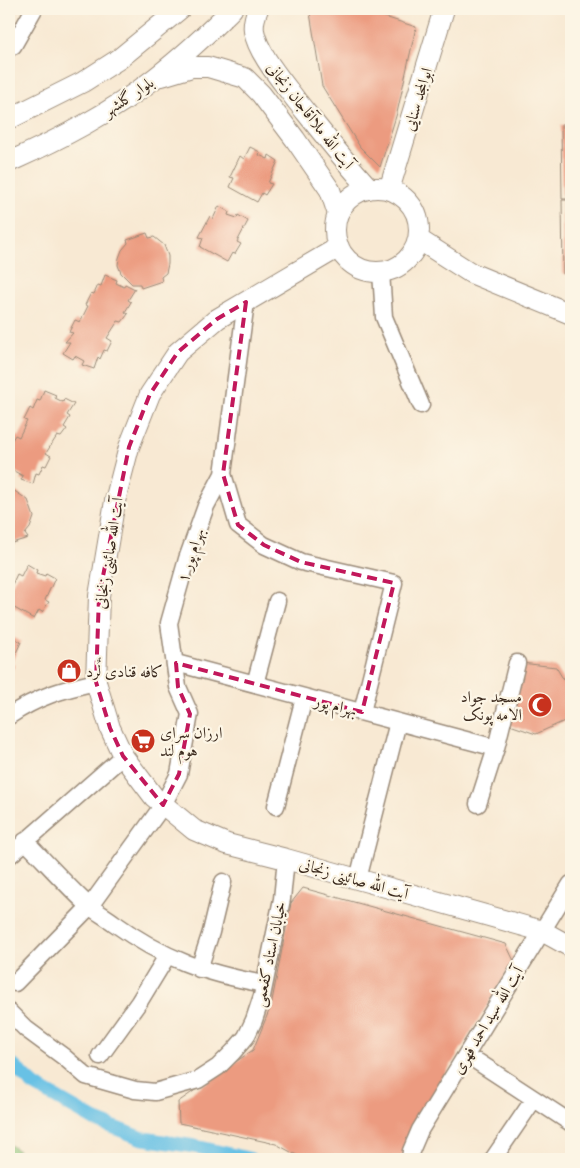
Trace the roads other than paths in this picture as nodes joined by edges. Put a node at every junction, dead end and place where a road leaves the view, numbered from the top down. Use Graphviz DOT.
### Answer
graph roads {
  1 [pos="34,9"];
  2 [pos="180,9"];
  3 [pos="232,9"];
  4 [pos="258,9"];
  5 [pos="444,9"];
  6 [pos="12,46"];
  7 [pos="155,78"];
  8 [pos="9,119"];
  9 [pos="9,162"];
  10 [pos="380,189"];
  11 [pos="338,214"];
  12 [pos="418,239"];
  13 [pos="339,247"];
  14 [pos="381,272"];
  15 [pos="246,302"];
  16 [pos="571,314"];
  17 [pos="421,405"];
  18 [pos="222,474"];
  19 [pos="277,601"];
  20 [pos="176,663"];
  21 [pos="517,663"];
  22 [pos="96,682"];
  23 [pos="255,684"];
  24 [pos="304,698"];
  25 [pos="362,712"];
  26 [pos="9,716"];
  27 [pos="398,722"];
  28 [pos="496,748"];
  29 [pos="123,756"];
  30 [pos="478,804"];
  31 [pos="163,805"];
  32 [pos="276,806"];
  33 [pos="25,841"];
  34 [pos="9,856"];
  35 [pos="286,859"];
  36 [pos="358,879"];
  37 [pos="223,882"];
  38 [pos="571,884"];
  39 [pos="90,906"];
  40 [pos="542,931"];
  41 [pos="571,946"];
  42 [pos="167,956"];
  43 [pos="199,969"];
  44 [pos="15,983"];
  45 [pos="264,984"];
  46 [pos="9,1012"];
  47 [pos="100,1056"];
  48 [pos="478,1062"];
  49 [pos="534,1098"];
  50 [pos="571,1123"];
  51 [pos="410,1159"];
  52 [pos="493,1159"];
  1 -- 6 [label="street"];
  2 -- 8 [label="main road"];
  3 -- 7 [label="main road, بلوار گلشهر"];
  4 -- 10 [label="main road, آیت الله ملاآقاجان زنجانی"];
  5 -- 10 [label="main road, ابوالمجد سنایی"];
  7 -- 9 [label="main road, بلوار گلشهر"];
  7 -- 11 [label="main road, آیت الله ملاآقاجان زنجانی"];
  10 -- 11 [label="main road"];
  10 -- 12 [label="main road"];
  11 -- 13 [label="main road"];
  12 -- 14 [label="main road"];
  12 -- 16 [label="main road"];
  13 -- 14 [label="main road"];
  13 -- 15 [label="main road, آیت الله صائینی زنجانی"];
  14 -- 17 [label="street"];
  15 -- 18 [label="street, بهرام پور ۱"];
  15 -- 22 [label="main road, آیت الله صائینی زنجانی"];
  18 -- 20 [label="street, بهرام پور ۱"];
  18 -- 25 [label="street"];
  19 -- 23 [label="street"];
  20 -- 23 [label="street, بهرام پور"];
  20 -- 31 [label="street, بهرام پور ۱"];
  21 -- 28 [label="street"];
  22 -- 26 [label="street"];
  22 -- 29 [label="main road, آیت الله صائینی زنجانی"];
  23 -- 24 [label="street, بهرام پور"];
  24 -- 25 [label="street, بهرام پور"];
  24 -- 32 [label="street"];
  25 -- 27 [label="street, بهرام پور"];
  27 -- 28 [label="street, بهرام پور"];
  27 -- 36 [label="street"];
  28 -- 30 [label="street"];
  29 -- 31 [label="main road, آیت الله صائینی زنجانی"];
  29 -- 33 [label="street"];
  31 -- 35 [label="main road, آیت الله صائینی زنجانی"];
  31 -- 39 [label="street, بهرام پور ۱"];
  33 -- 34 [label="street"];
  33 -- 39 [label="street"];
  35 -- 36 [label="main road, آیت الله صائینی زنجانی"];
  35 -- 45 [label="street, خیابان استاد کفعمی"];
  36 -- 40 [label="main road, آیت الله صائینی زنجانی"];
  37 -- 43 [label="street"];
  38 -- 40 [label="street, آیت الله سید احمد فهری"];
  39 -- 42 [label="street"];
  39 -- 44 [label="street, بهرام پور ۱"];
  40 -- 41 [label="main road, آیت الله صائینی زنجانی"];
  40 -- 51 [label="street, آیت الله سید احمد فهری"];
  42 -- 43 [label="street"];
  42 -- 47 [label="street"];
  43 -- 45 [label="street"];
  45 -- 46 [label="street, خیابان استاد کفعمی"];
  48 -- 49 [label="street"];
  49 -- 50 [label="street"];
  49 -- 52 [label="street"];
}
